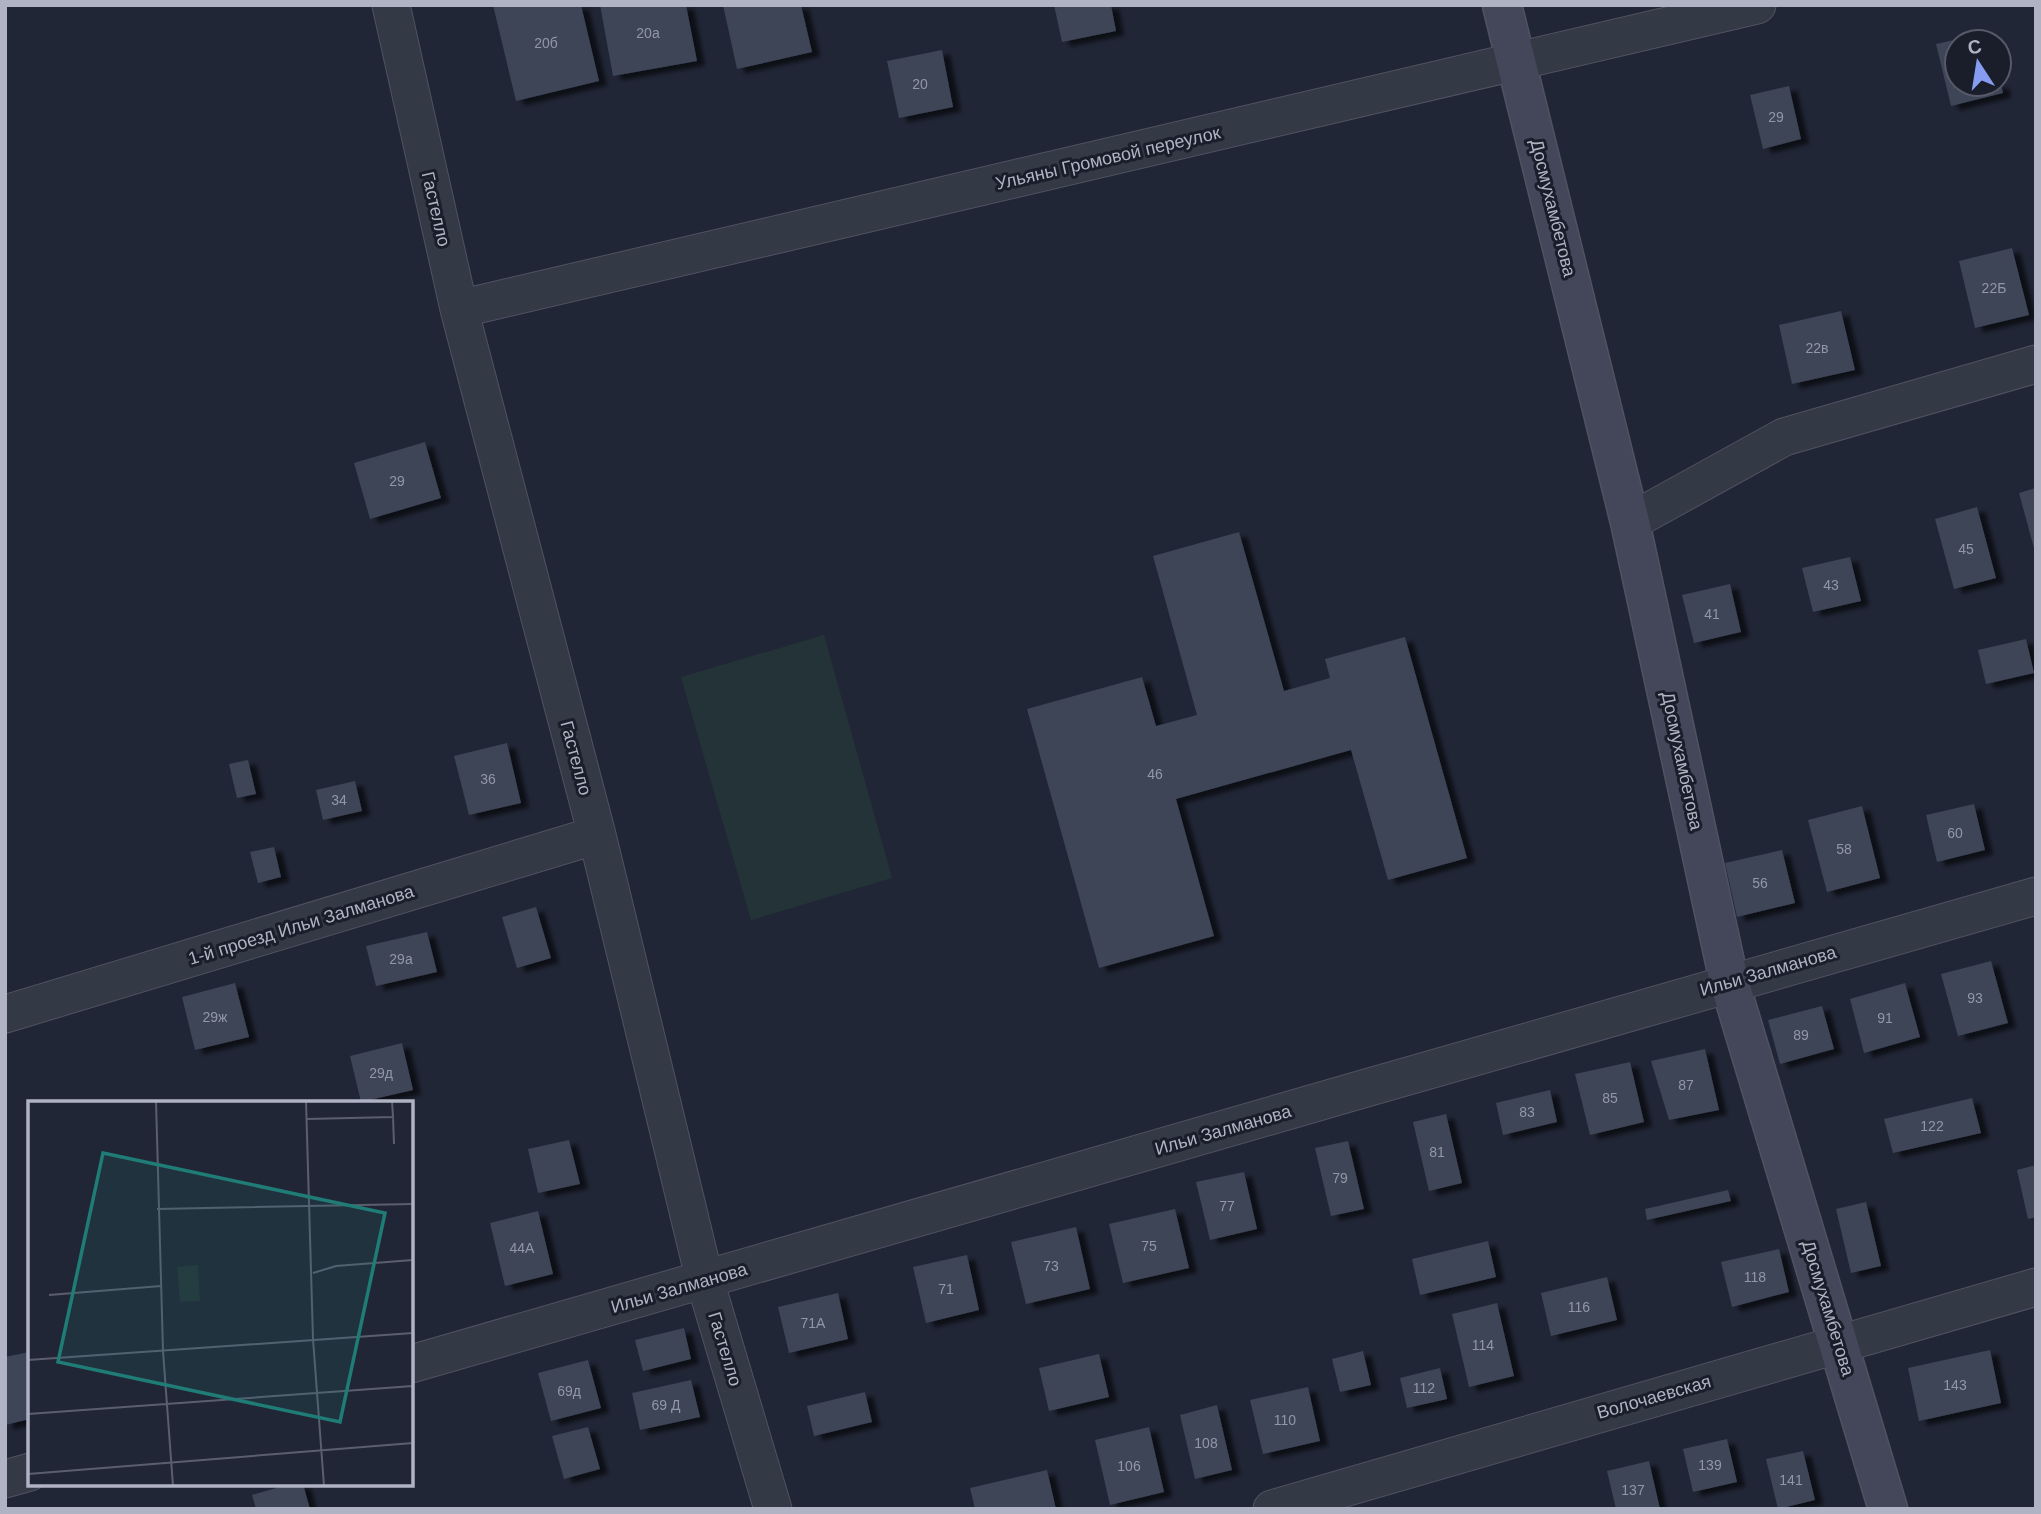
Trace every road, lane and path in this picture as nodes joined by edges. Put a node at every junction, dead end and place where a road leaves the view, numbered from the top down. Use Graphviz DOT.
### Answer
graph roads {
  1 [pos="391,5"];
  2 [pos="1502,5"];
  3 [pos="1757,5"];
  4 [pos="1517,62"];
  5 [pos="459,309"];
  6 [pos="2036,364"];
  7 [pos="1630,522"];
  8 [pos="597,835"];
  9 [pos="2036,895"];
  10 [pos="1730,981"];
  11 [pos="5,1014"];
  12 [pos="705,1281"];
  13 [pos="2036,1287"];
  14 [pos="1839,1343"];
  15 [pos="413,1363"];
  16 [pos="28,1473"];
  17 [pos="5,1479"];
  18 [pos="773,1509"];
  19 [pos="1272,1509"];
  20 [pos="1888,1509"];
  1 -- 5 [label="street, Гастелло"];
  2 -- 4 [label="street, Досмухамбетова"];
  3 -- 4 [label="street, Ульяны Громовой переулок"];
  4 -- 5 [label="street, Ульяны Громовой переулок"];
  4 -- 7 [label="street, Досмухамбетова"];
  5 -- 8 [label="street, Гастелло"];
  6 -- 7 [label="street"];
  7 -- 10 [label="street, Досмухамбетова"];
  8 -- 11 [label="street, 1-й проезд Ильи Залманова"];
  8 -- 12 [label="street, Гастелло"];
  9 -- 10 [label="street, Ильи Залманова"];
  10 -- 12 [label="street, Ильи Залманова"];
  10 -- 14 [label="street, Досмухамбетова"];
  12 -- 15 [label="street, Ильи Залманова"];
  12 -- 18 [label="street, Гастелло"];
  13 -- 14 [label="street, Волочаевская"];
  14 -- 19 [label="street, Волочаевская"];
  14 -- 20 [label="street, Досмухамбетова"];
  16 -- 17 [label="street"];
}
